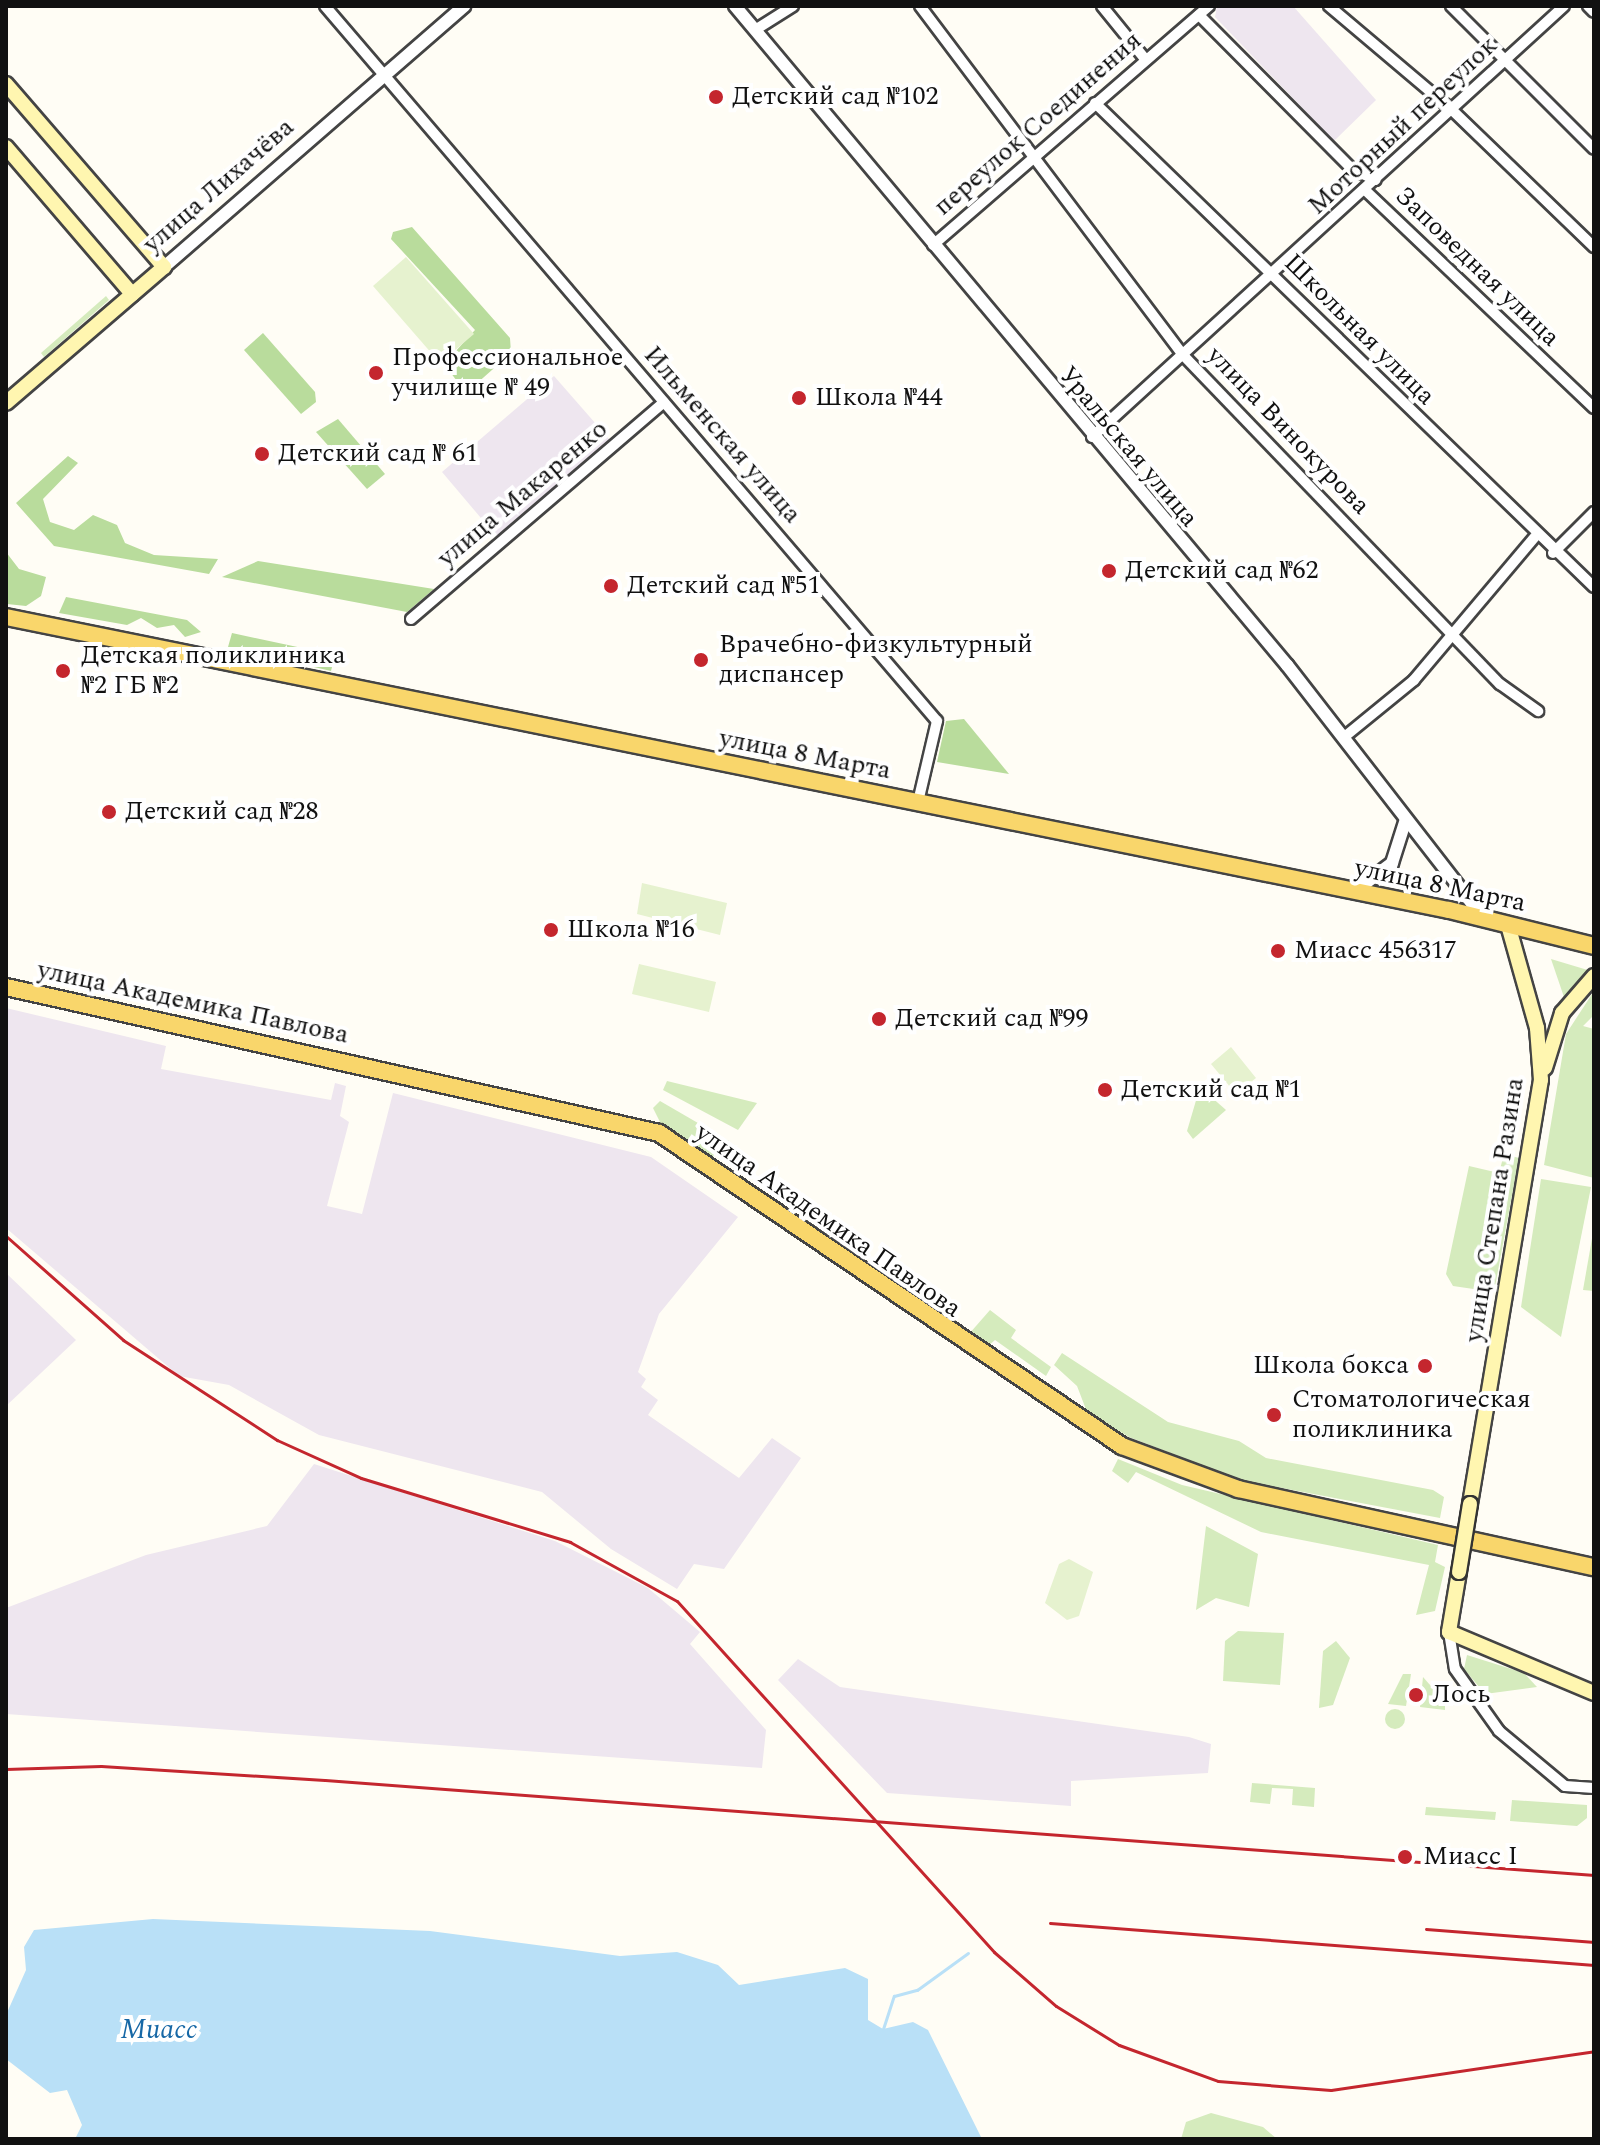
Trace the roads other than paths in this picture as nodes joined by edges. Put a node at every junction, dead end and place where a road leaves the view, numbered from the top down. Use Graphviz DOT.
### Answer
graph roads {
  1 [pos="325,6"];
  2 [pos="464,6"];
  3 [pos="735,6"];
  4 [pos="793,6"];
  5 [pos="920,6"];
  6 [pos="1102,6"];
  7 [pos="1209,6"];
  8 [pos="1329,6"];
  9 [pos="1451,6"];
  10 [pos="1564,6"];
  11 [pos="1588,6"];
  12 [pos="1594,12"];
  13 [pos="1199,15"];
  14 [pos="755,30"];
  15 [pos="1145,59"];
  16 [pos="1505,61"];
  17 [pos="385,74"];
  18 [pos="6,84"];
  19 [pos="1095,103"];
  20 [pos="1451,109"];
  21 [pos="6,147"];
  22 [pos="1594,149"];
  23 [pos="1036,154"];
  24 [pos="1376,180"];
  25 [pos="1365,190"];
  26 [pos="933,245"];
  27 [pos="1594,247"];
  28 [pos="164,267"];
  29 [pos="1273,275"];
  30 [pos="132,294"];
  31 [pos="1183,355"];
  32 [pos="664,402"];
  33 [pos="6,403"];
  34 [pos="1594,408"];
  35 [pos="1092,437"];
  36 [pos="1594,512"];
  37 [pos="1535,537"];
  38 [pos="1553,553"];
  39 [pos="1594,587"];
  40 [pos="6,617"];
  41 [pos="411,619"];
  42 [pos="1456,635"];
  43 [pos="1538,711"];
  44 [pos="1343,738"];
  45 [pos="918,802"];
  46 [pos="1406,819"];
  47 [pos="1354,892"];
  48 [pos="1484,919"];
  49 [pos="1508,925"];
  50 [pos="1594,946"];
  51 [pos="1594,976"];
  52 [pos="6,987"];
  53 [pos="1541,1080"];
  54 [pos="1594,1567"];
  55 [pos="1449,1632"];
  56 [pos="1594,1693"];
  57 [pos="1594,1788"];
  1 -- 17 [label="street, Ильменская улица"];
  2 -- 17 [label="street, улица Лихачёва"];
  3 -- 14 [label="street, Уральская улица"];
  4 -- 14 [label="street"];
  5 -- 23 [label="street, улица Винокурова"];
  6 -- 15 [label="street"];
  7 -- 13 [label="street, переулок Соединения"];
  8 -- 20 [label="street"];
  9 -- 16 [label="street"];
  10 -- 16 [label="street, Моторный переулок"];
  11 -- 12 [label="street"];
  13 -- 15 [label="street, переулок Соединения"];
  13 -- 24 [label="street, Заповедная улица"];
  14 -- 26 [label="street, Уральская улица"];
  15 -- 19 [label="street, переулок Соединения"];
  16 -- 20 [label="street, Моторный переулок"];
  16 -- 22 [label="street"];
  17 -- 28 [label="street, улица Лихачёва"];
  17 -- 32 [label="street, Ильменская улица"];
  18 -- 28 [label="main road"];
  19 -- 23 [label="street, переулок Соединения"];
  19 -- 29 [label="street, Школьная улица"];
  20 -- 24 [label="street, Моторный переулок"];
  20 -- 27 [label="street"];
  21 -- 30 [label="main road"];
  23 -- 26 [label="street, переулок Соединения"];
  23 -- 31 [label="street, улица Винокурова"];
  24 -- 25 [label="street, Моторный переулок"];
  25 -- 29 [label="street, Моторный переулок"];
  25 -- 34 [label="street, Заповедная улица"];
  26 -- 35 [label="street, Уральская улица"];
  28 -- 30 [label="main road, улица Лихачёва"];
  29 -- 31 [label="street, Моторный переулок"];
  29 -- 37 [label="street, Школьная улица"];
  30 -- 33 [label="main road, улица Лихачёва"];
  31 -- 35 [label="street, Моторный переулок"];
  31 -- 42 [label="street, улица Винокурова"];
  32 -- 41 [label="street, улица Макаренко"];
  32 -- 45 [label="street, Ильменская улица"];
  35 -- 44 [label="street, Уральская улица"];
  36 -- 38 [label="street"];
  37 -- 38 [label="street, Школьная улица"];
  37 -- 42 [label="street"];
  38 -- 39 [label="street, Школьная улица"];
  40 -- 45 [label="main road, улица 8 Марта"];
  42 -- 43 [label="street, улица Винокурова"];
  42 -- 44 [label="street"];
  44 -- 46 [label="street, Уральская улица"];
  45 -- 47 [label="main road, улица 8 Марта"];
  46 -- 47 [label="street"];
  46 -- 48 [label="street, Уральская улица"];
  47 -- 48 [label="main road, улица 8 Марта"];
  48 -- 49 [label="main road, улица 8 Марта"];
  49 -- 50 [label="main road, улица 8 Марта"];
  49 -- 53 [label="main road, улица Степана Разина"];
  51 -- 53 [label="main road"];
  52 -- 54 [label="main road, улица Академика Павлова"];
  53 -- 55 [label="main road, улица Степана Разина, bridge"];
  55 -- 56 [label="main road"];
  55 -- 57 [label="street"];
}
